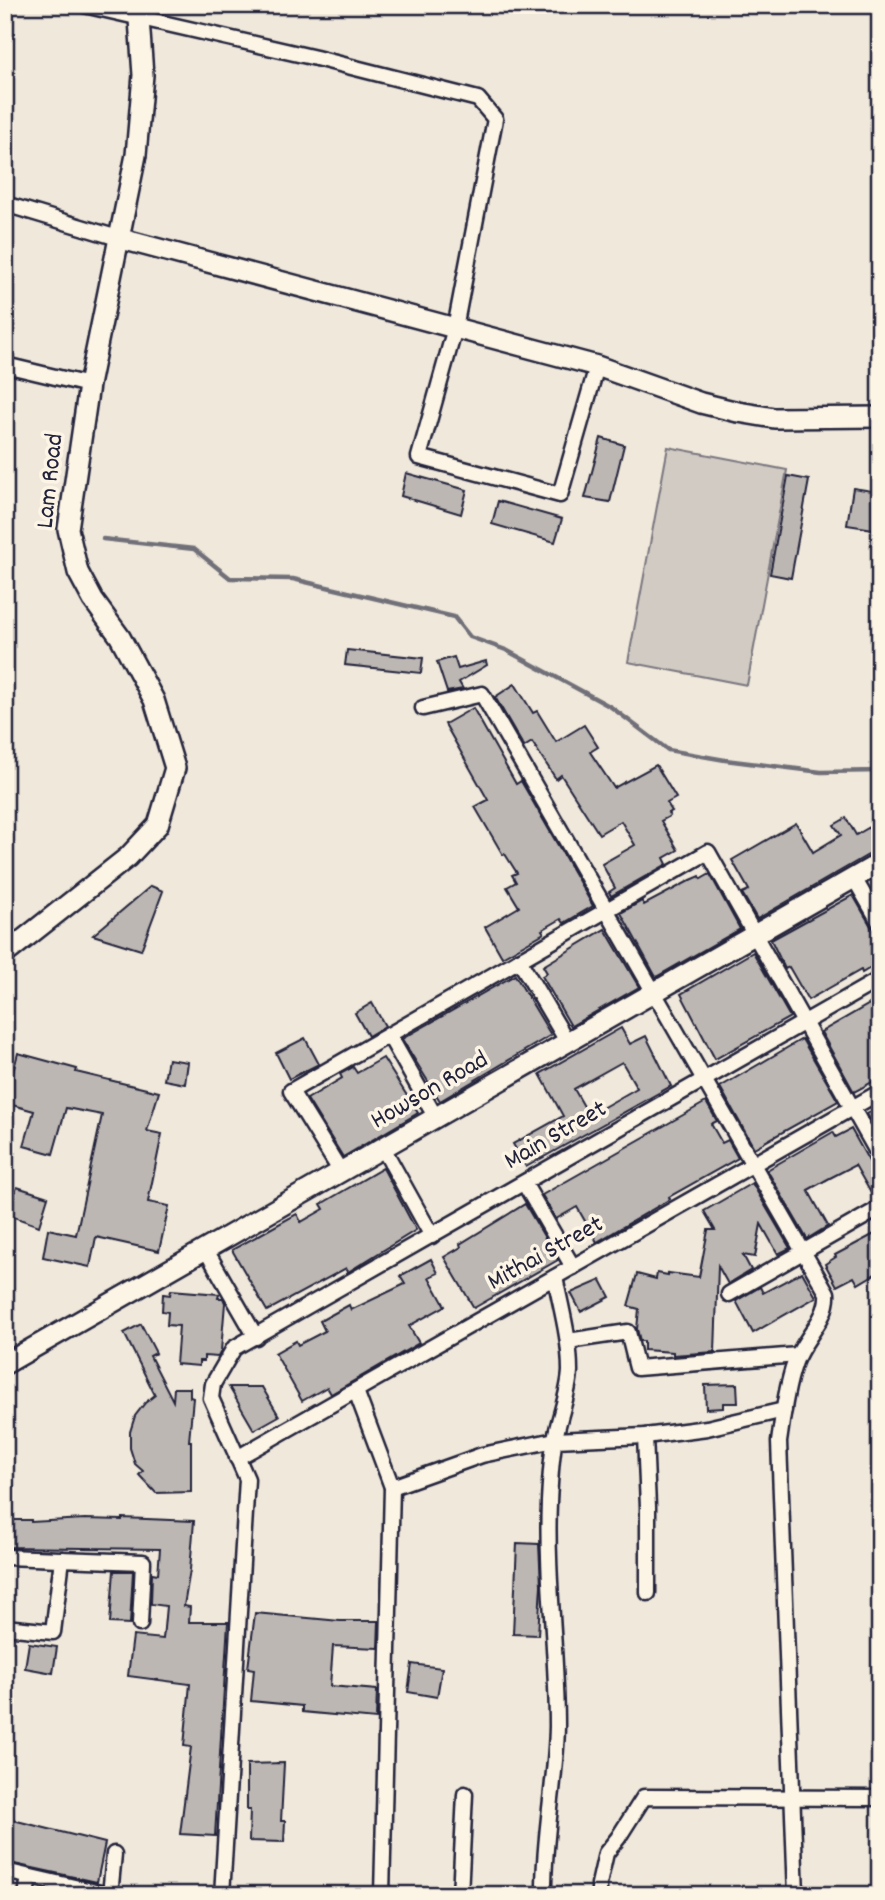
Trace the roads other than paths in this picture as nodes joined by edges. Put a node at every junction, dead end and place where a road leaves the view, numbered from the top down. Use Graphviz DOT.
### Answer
graph roads {
  1 [pos="84,5"];
  2 [pos="138,12"];
  3 [pos="5,204"];
  4 [pos="118,238"];
  5 [pos="455,328"];
  6 [pos="5,365"];
  7 [pos="597,366"];
  8 [pos="89,385"];
  9 [pos="880,417"];
  10 [pos="423,708"];
  11 [pos="880,863"];
  12 [pos="854,878"];
  13 [pos="607,910"];
  14 [pos="880,923"];
  15 [pos="755,936"];
  16 [pos="5,954"];
  17 [pos="519,960"];
  18 [pos="880,979"];
  19 [pos="654,993"];
  20 [pos="804,1023"];
  21 [pos="389,1035"];
  22 [pos="568,1043"];
  23 [pos="704,1080"];
  24 [pos="880,1092"];
  25 [pos="852,1108"];
  26 [pos="436,1118"];
  27 [pos="383,1148"];
  28 [pos="880,1157"];
  29 [pos="753,1164"];
  30 [pos="341,1172"];
  31 [pos="524,1183"];
  32 [pos="880,1208"];
  33 [pos="432,1236"];
  34 [pos="206,1250"];
  35 [pos="802,1253"];
  36 [pos="573,1267"];
  37 [pos="555,1277"];
  38 [pos="729,1294"];
  39 [pos="257,1337"];
  40 [pos="568,1341"];
  41 [pos="798,1355"];
  42 [pos="5,1364"];
  43 [pos="356,1391"];
  44 [pos="784,1410"];
  45 [pos="645,1436"];
  46 [pos="555,1440"];
  47 [pos="237,1458"];
  48 [pos="393,1487"];
  49 [pos="5,1557"];
  50 [pos="62,1559"];
  51 [pos="648,1593"];
  52 [pos="140,1624"];
  53 [pos="5,1627"];
  54 [pos="465,1794"];
  55 [pos="793,1797"];
  56 [pos="880,1797"];
  57 [pos="114,1854"];
  58 [pos="5,1871"];
  59 [pos="29,1877"];
  60 [pos="26,1895"];
  61 [pos="110,1895"];
  62 [pos="222,1895"];
  63 [pos="382,1895"];
  64 [pos="460,1895"];
  65 [pos="544,1895"];
  66 [pos="599,1895"];
  67 [pos="796,1895"];
  1 -- 2 [label="street"];
  2 -- 4 [label="street, Lam Road"];
  2 -- 5 [label="street"];
  3 -- 4 [label="street"];
  4 -- 5 [label="street"];
  4 -- 8 [label="street, Lam Road"];
  5 -- 7 [label="street"];
  5 -- 7 [label="street"];
  6 -- 8 [label="street"];
  7 -- 9 [label="street"];
  8 -- 16 [label="street, Lam Road"];
  10 -- 13 [label="street"];
  11 -- 12 [label="street, Howson Road"];
  12 -- 14 [label="street"];
  12 -- 15 [label="street, Howson Road"];
  13 -- 15 [label="street"];
  13 -- 17 [label="street"];
  13 -- 19 [label="street"];
  15 -- 19 [label="street, Howson Road"];
  15 -- 20 [label="street"];
  17 -- 21 [label="street"];
  17 -- 22 [label="street"];
  18 -- 20 [label="street, Main Street"];
  19 -- 22 [label="street, Howson Road"];
  19 -- 23 [label="street"];
  20 -- 23 [label="street, Main Street"];
  20 -- 25 [label="street"];
  21 -- 26 [label="street"];
  21 -- 30 [label="street"];
  22 -- 26 [label="street, Howson Road"];
  23 -- 29 [label="street"];
  23 -- 31 [label="street, Main Street"];
  24 -- 25 [label="street, Mithai Street"];
  25 -- 28 [label="street"];
  25 -- 29 [label="street, Mithai Street"];
  26 -- 27 [label="street, Howson Road"];
  27 -- 30 [label="street, Howson Road"];
  27 -- 33 [label="street"];
  29 -- 35 [label="street"];
  29 -- 36 [label="street, Mithai Street"];
  30 -- 34 [label="street, Howson Road"];
  31 -- 33 [label="street, Main Street"];
  31 -- 36 [label="street"];
  32 -- 35 [label="street"];
  33 -- 39 [label="street, Main Street"];
  34 -- 39 [label="street"];
  34 -- 42 [label="street, Howson Road"];
  35 -- 38 [label="street"];
  35 -- 41 [label="street"];
  36 -- 37 [label="street, Mithai Street"];
  37 -- 40 [label="street"];
  37 -- 43 [label="street, Mithai Street"];
  39 -- 47 [label="street, Main Street"];
  40 -- 41 [label="street"];
  40 -- 46 [label="street"];
  41 -- 44 [label="street"];
  43 -- 47 [label="street, Mithai Street"];
  43 -- 48 [label="street"];
  44 -- 45 [label="street"];
  44 -- 55 [label="street"];
  45 -- 46 [label="street"];
  45 -- 51 [label="street"];
  46 -- 48 [label="street"];
  46 -- 65 [label="street"];
  47 -- 62 [label="street, Main Street"];
  48 -- 63 [label="street"];
  49 -- 50 [label="street"];
  50 -- 52 [label="street"];
  50 -- 53 [label="street"];
  54 -- 64 [label="street"];
  55 -- 56 [label="street"];
  55 -- 66 [label="street"];
  55 -- 67 [label="street"];
  57 -- 61 [label="street"];
  58 -- 59 [label="street"];
  59 -- 60 [label="street"];
  59 -- 61 [label="street"];
}
